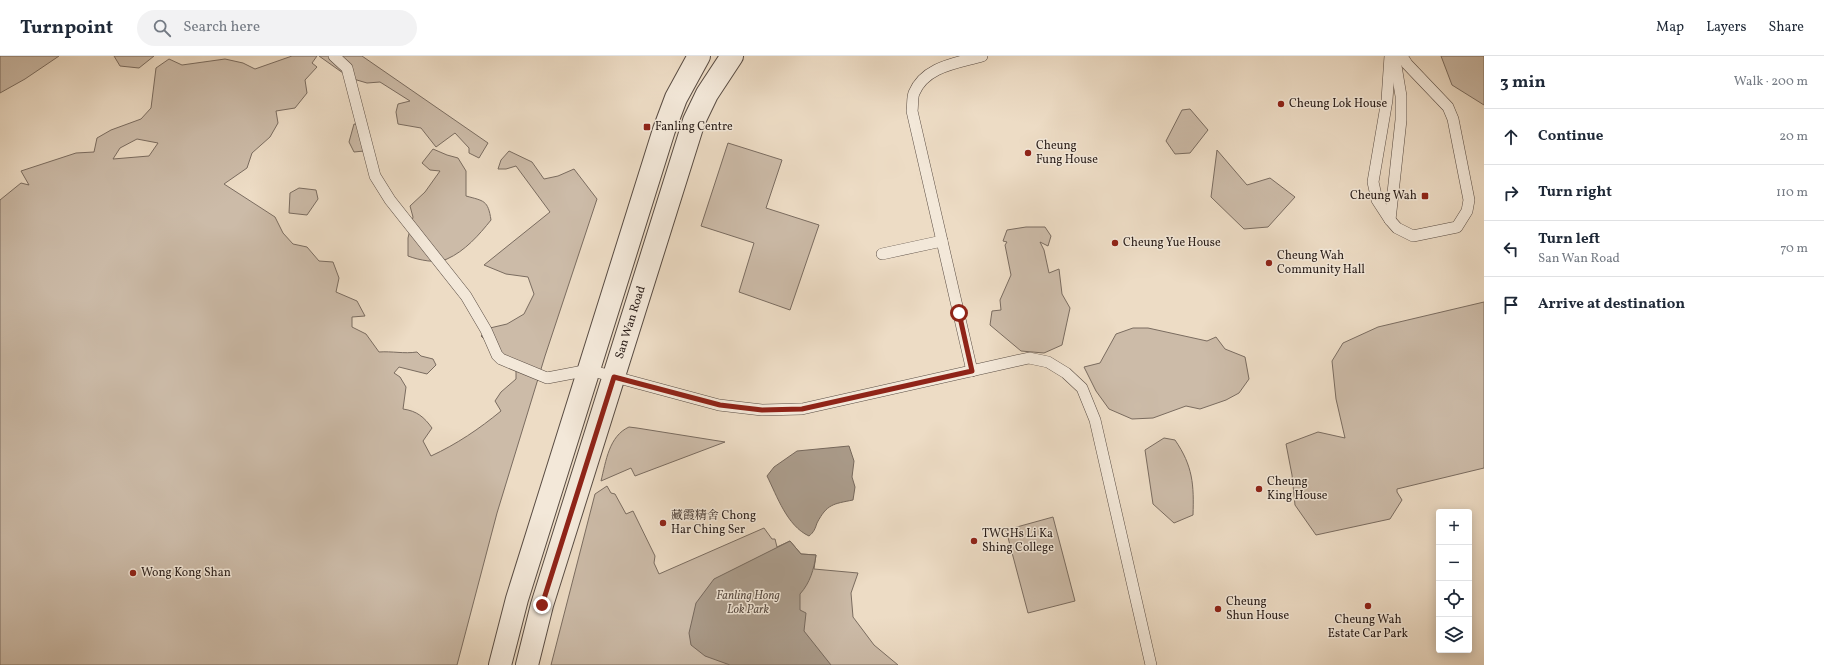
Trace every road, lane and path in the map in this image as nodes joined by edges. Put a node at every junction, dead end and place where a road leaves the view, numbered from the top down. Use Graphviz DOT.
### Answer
graph roads {
  1 [pos="334,56"];
  2 [pos="700,56"];
  3 [pos="732,56"];
  4 [pos="982,56"];
  5 [pos="1390,56"];
  6 [pos="1394,56"];
  7 [pos="1402,56"];
  8 [pos="1390,220"];
  9 [pos="942,241"];
  10 [pos="882,254"];
  11 [pos="589,370"];
  12 [pos="972,371"];
  13 [pos="614,377"];
  14 [pos="500,665"];
  15 [pos="527,665"];
  16 [pos="1150,665"];
  1 -- 11 [label="lane"];
  2 -- 11 [label="street"];
  3 -- 13 [label="street, San Wan Road"];
  4 -- 9 [label="lane"];
  5 -- 8 [label="lane"];
  6 -- 8 [label="lane"];
  7 -- 8 [label="lane"];
  9 -- 10 [label="lane"];
  9 -- 12 [label="lane"];
  11 -- 13 [label="lane"];
  11 -- 14 [label="street"];
  12 -- 13 [label="lane"];
  12 -- 16 [label="lane"];
  13 -- 15 [label="street, San Wan Road"];
}
